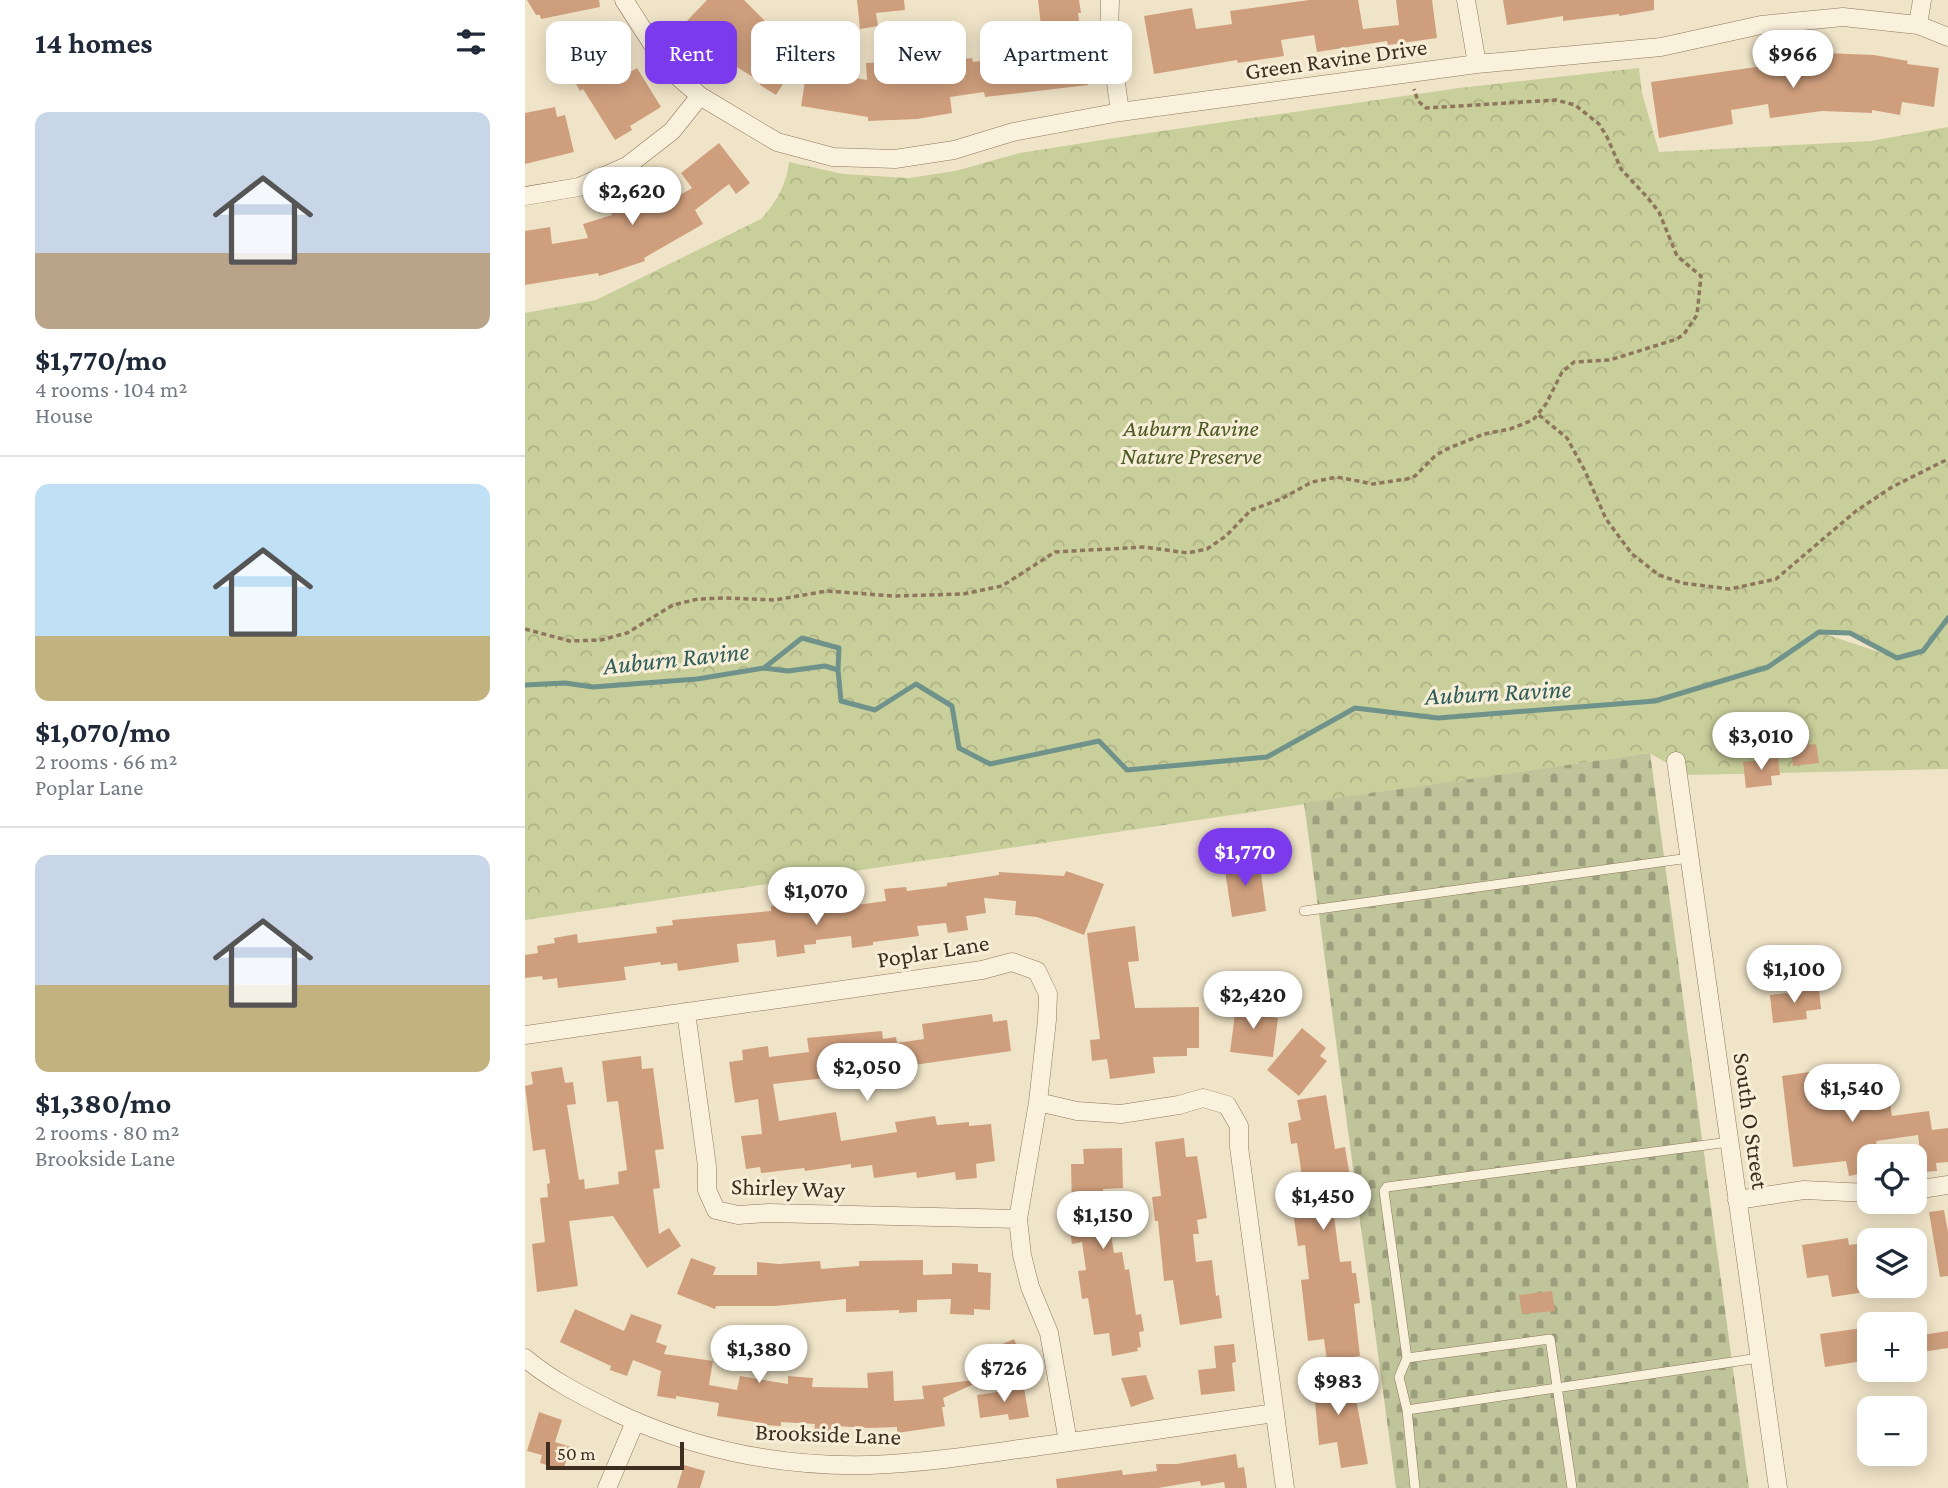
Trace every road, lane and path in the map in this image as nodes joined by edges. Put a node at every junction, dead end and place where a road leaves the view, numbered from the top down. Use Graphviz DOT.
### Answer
graph roads {
  1 [pos="624,0"];
  2 [pos="1110,0"];
  3 [pos="1466,0"];
  4 [pos="1922,0"];
  5 [pos="1918,25"];
  6 [pos="1948,37"];
  7 [pos="1477,64"];
  8 [pos="1412,73"];
  9 [pos="700,96"];
  10 [pos="1120,113"];
  11 [pos="525,196"];
  12 [pos="1539,415"];
  13 [pos="1948,458"];
  14 [pos="525,629"];
  15 [pos="1675,761"];
  16 [pos="1689,858"];
  17 [pos="1304,911"];
  18 [pos="686,1012"];
  19 [pos="525,1035"];
  20 [pos="1038,1102"];
  21 [pos="1729,1142"];
  22 [pos="1948,1185"];
  23 [pos="1927,1188"];
  24 [pos="1857,1192"];
  25 [pos="1737,1200"];
  26 [pos="1018,1219"];
  27 [pos="1759,1357"];
  28 [pos="525,1358"];
  29 [pos="1407,1358"];
  30 [pos="1558,1389"];
  31 [pos="1407,1410"];
  32 [pos="1275,1413"];
  33 [pos="635,1422"];
  34 [pos="1068,1442"];
  35 [pos="607,1488"];
  36 [pos="1285,1488"];
  37 [pos="1415,1488"];
  38 [pos="1572,1488"];
  39 [pos="1778,1488"];
  1 -- 9 [label="street, Green Ravine Drive"];
  2 -- 10 [label="street"];
  3 -- 7 [label="street"];
  4 -- 5 [label="street"];
  5 -- 6 [label="street, Green Ravine Drive"];
  5 -- 7 [label="street, Green Ravine Drive"];
  7 -- 8 [label="street, Green Ravine Drive"];
  8 -- 10 [label="street, Green Ravine Drive"];
  8 -- 12 [label="path"];
  9 -- 10 [label="street, Green Ravine Drive"];
  9 -- 11 [label="street"];
  12 -- 13 [label="path"];
  12 -- 14 [label="path"];
  15 -- 16 [label="street, South O Street"];
  16 -- 17 [label="lane"];
  16 -- 21 [label="street, South O Street"];
  18 -- 19 [label="street, Poplar Lane"];
  18 -- 20 [label="street, Poplar Lane"];
  18 -- 26 [label="street, Shirley Way"];
  20 -- 26 [label="street, Poplar Lane"];
  20 -- 32 [label="street"];
  21 -- 25 [label="street, South O Street"];
  21 -- 29 [label="lane"];
  22 -- 23 [label="street"];
  24 -- 25 [label="street"];
  25 -- 27 [label="street, South O Street"];
  26 -- 34 [label="street, Poplar Lane"];
  27 -- 30 [label="lane"];
  27 -- 39 [label="street, South O Street"];
  28 -- 33 [label="street, Brookside Lane"];
  29 -- 30 [label="lane"];
  29 -- 31 [label="lane"];
  30 -- 31 [label="lane"];
  30 -- 38 [label="lane"];
  31 -- 37 [label="lane"];
  32 -- 34 [label="street, Brookside Lane"];
  32 -- 36 [label="street"];
  33 -- 34 [label="street, Brookside Lane"];
  33 -- 35 [label="street"];
}
